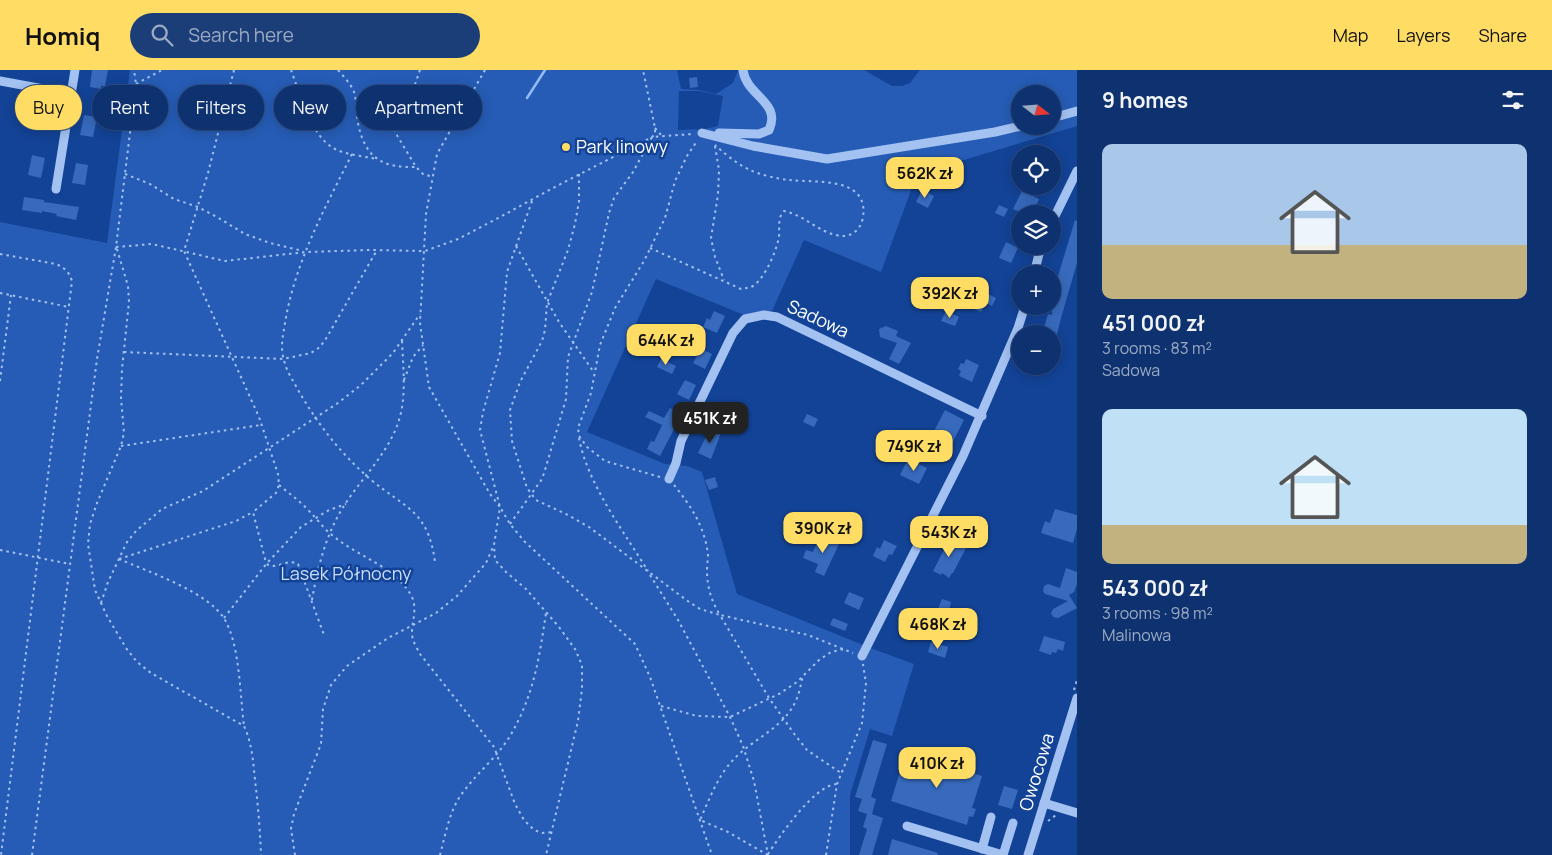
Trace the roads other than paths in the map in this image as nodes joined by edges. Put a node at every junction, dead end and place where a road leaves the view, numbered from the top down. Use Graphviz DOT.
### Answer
graph roads {
  1 [pos="76,70"];
  2 [pos="743,70"];
  3 [pos="0,81"];
  4 [pos="22,85"];
  5 [pos="73,85"];
  6 [pos="1077,111"];
  7 [pos="1061,115"];
  8 [pos="1011,128"];
  9 [pos="65,130"];
  10 [pos="1077,171"];
  11 [pos="56,189"];
  12 [pos="1060,205"];
  13 [pos="1022,315"];
  14 [pos="982,416"];
  15 [pos="669,479"];
  16 [pos="862,656"];
  17 [pos="1077,698"];
  18 [pos="1044,803"];
  19 [pos="1077,813"];
  20 [pos="991,817"];
  21 [pos="1013,824"];
  22 [pos="907,826"];
  23 [pos="982,849"];
  24 [pos="1028,855"];
  1 -- 5 [label="street"];
  2 -- 8 [label="street"];
  3 -- 4 [label="street"];
  6 -- 7 [label="street"];
  9 -- 11 [label="street"];
  10 -- 12 [label="street"];
  13 -- 14 [label="street"];
  14 -- 15 [label="street, Sadowa"];
  14 -- 16 [label="street"];
  17 -- 18 [label="street, Owocowa"];
  18 -- 19 [label="street"];
  18 -- 24 [label="street, Owocowa"];
  20 -- 23 [label="street"];
  21 -- 23 [label="street"];
  22 -- 23 [label="street"];
}
